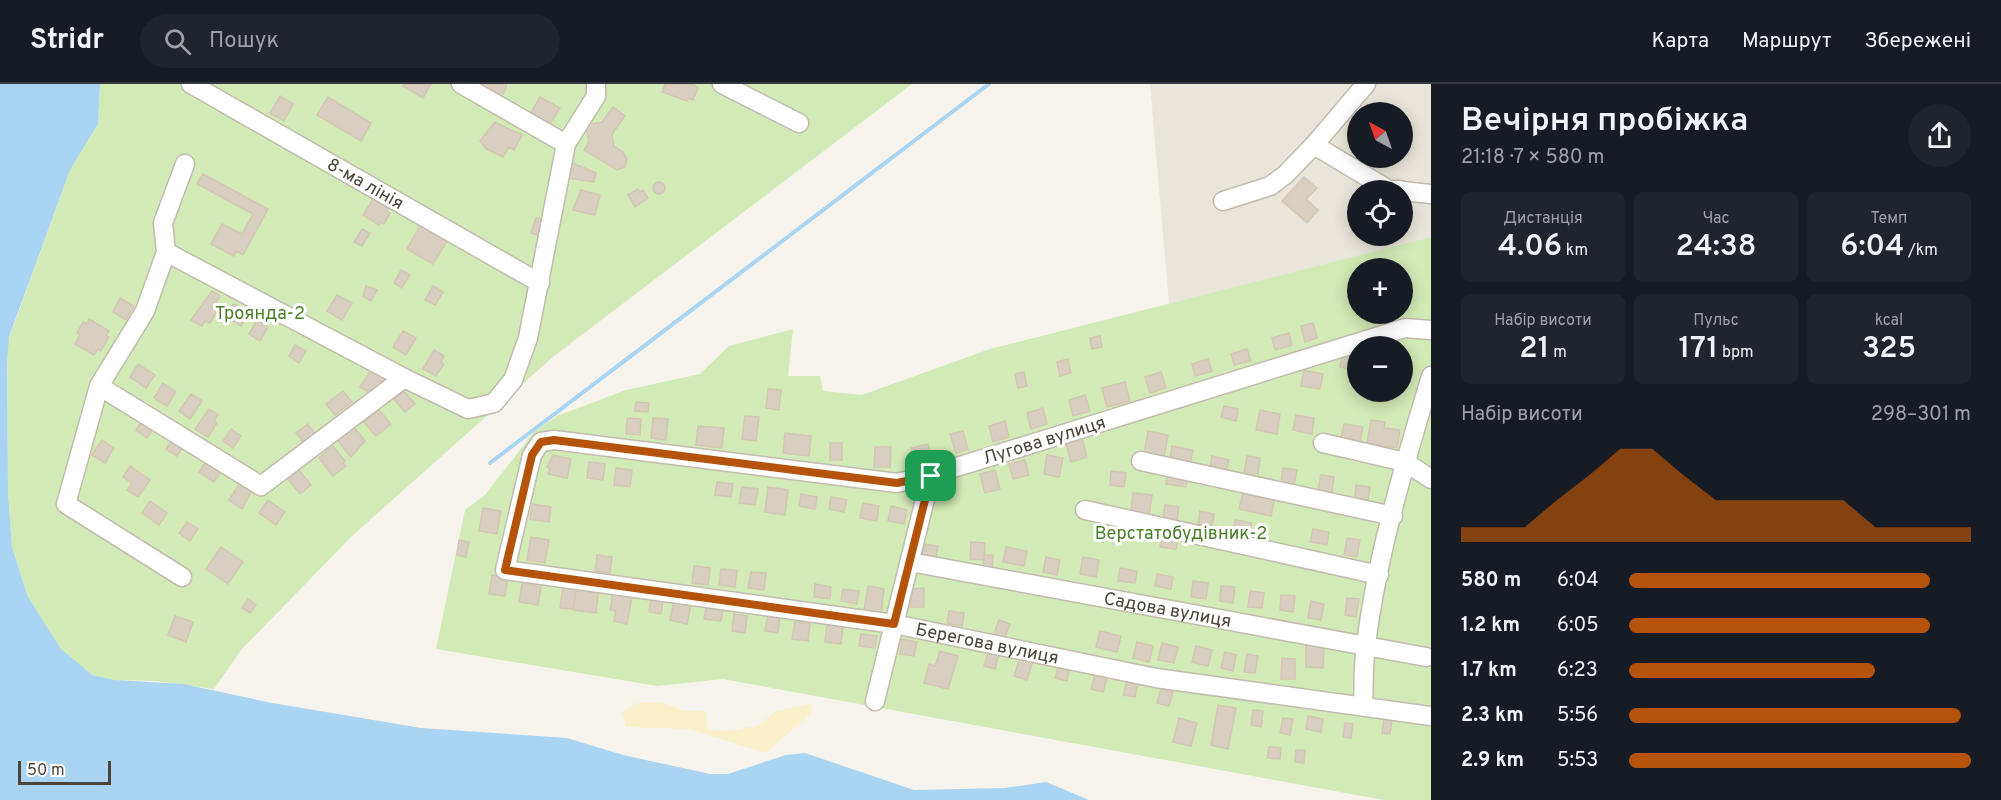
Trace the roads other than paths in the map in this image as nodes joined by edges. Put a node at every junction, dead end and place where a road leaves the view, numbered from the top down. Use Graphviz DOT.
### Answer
graph roads {
  1 [pos="191,84"];
  2 [pos="461,84"];
  3 [pos="596,84"];
  4 [pos="722,84"];
  5 [pos="1366,84"];
  6 [pos="799,123"];
  7 [pos="566,144"];
  8 [pos="1314,145"];
  9 [pos="185,164"];
  10 [pos="1372,180"];
  11 [pos="1413,192"];
  12 [pos="1431,194"];
  13 [pos="1223,201"];
  14 [pos="166,252"];
  15 [pos="540,283"];
  16 [pos="1431,330"];
  17 [pos="1431,376"];
  18 [pos="404,378"];
  19 [pos="99,386"];
  20 [pos="1323,443"];
  21 [pos="1141,461"];
  22 [pos="1405,462"];
  23 [pos="931,476"];
  24 [pos="1431,479"];
  25 [pos="1085,510"];
  26 [pos="1393,516"];
  27 [pos="910,562"];
  28 [pos="505,570"];
  29 [pos="1379,575"];
  30 [pos="182,577"];
  31 [pos="894,624"];
  32 [pos="1366,645"];
  33 [pos="1426,657"];
  34 [pos="875,701"];
  35 [pos="1363,704"];
  36 [pos="1431,716"];
  1 -- 15 [label="street, 8-ма лінія"];
  2 -- 7 [label="street"];
  3 -- 7 [label="street"];
  4 -- 6 [label="street"];
  5 -- 8 [label="street"];
  7 -- 15 [label="street"];
  8 -- 10 [label="street"];
  8 -- 13 [label="street"];
  9 -- 14 [label="street"];
  11 -- 12 [label="street"];
  14 -- 18 [label="street"];
  14 -- 19 [label="street"];
  15 -- 18 [label="street"];
  16 -- 23 [label="street, Лугова вулиця"];
  17 -- 22 [label="street"];
  18 -- 19 [label="street"];
  19 -- 30 [label="street"];
  20 -- 22 [label="street"];
  21 -- 26 [label="street"];
  22 -- 24 [label="street"];
  22 -- 26 [label="street"];
  23 -- 27 [label="street"];
  23 -- 28 [label="street, Лугова вулиця"];
  25 -- 29 [label="street"];
  26 -- 29 [label="street"];
  27 -- 31 [label="street"];
  27 -- 32 [label="street, Садова вулиця"];
  28 -- 31 [label="street, Берегова вулиця"];
  29 -- 32 [label="street"];
  31 -- 34 [label="street"];
  31 -- 35 [label="street, Берегова вулиця"];
  32 -- 33 [label="street, Садова вулиця"];
  32 -- 35 [label="street"];
  35 -- 36 [label="street, Берегова вулиця"];
}
